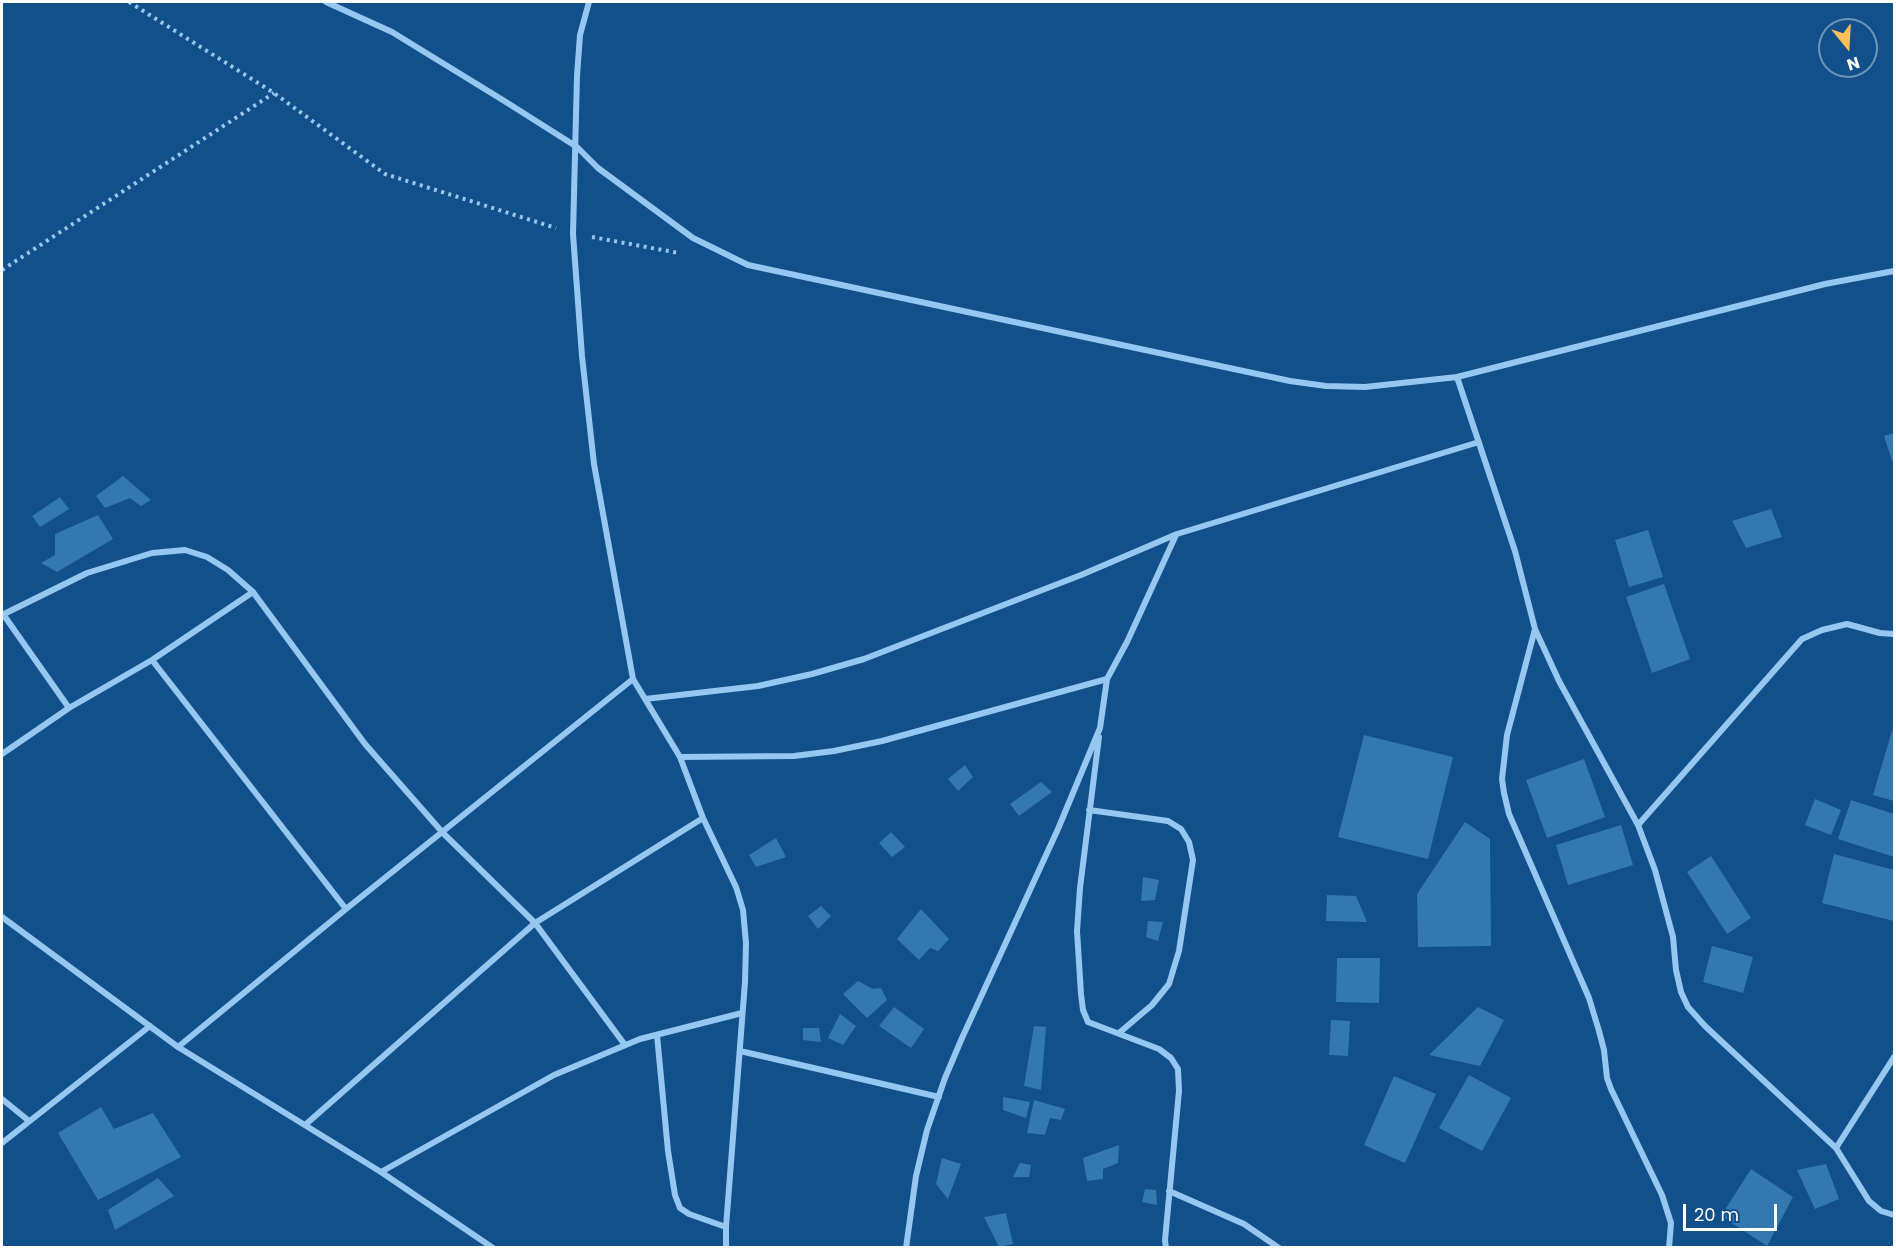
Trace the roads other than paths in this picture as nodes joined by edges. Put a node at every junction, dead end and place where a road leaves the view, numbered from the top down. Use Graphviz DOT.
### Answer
graph roads {
  1 [pos="326,2"];
  2 [pos="589,2"];
  3 [pos="577,147"];
  4 [pos="1894,271"];
  5 [pos="1457,377"];
  6 [pos="1479,441"];
  7 [pos="1177,534"];
  8 [pos="253,592"];
  9 [pos="2,615"];
  10 [pos="1535,629"];
  11 [pos="1894,634"];
  12 [pos="152,660"];
  13 [pos="633,679"];
  14 [pos="1107,679"];
  15 [pos="645,699"];
  16 [pos="69,708"];
  17 [pos="1100,728"];
  18 [pos="2,754"];
  19 [pos="680,757"];
  20 [pos="1089,810"];
  21 [pos="703,818"];
  22 [pos="1638,825"];
  23 [pos="443,833"];
  24 [pos="346,909"];
  25 [pos="2,917"];
  26 [pos="535,923"];
  27 [pos="742,1012"];
  28 [pos="150,1026"];
  29 [pos="1119,1033"];
  30 [pos="657,1035"];
  31 [pos="625,1045"];
  32 [pos="178,1047"];
  33 [pos="740,1050"];
  34 [pos="1894,1057"];
  35 [pos="939,1097"];
  36 [pos="2,1099"];
  37 [pos="29,1121"];
  38 [pos="305,1125"];
  39 [pos="2,1143"];
  40 [pos="1836,1148"];
  41 [pos="381,1172"];
  42 [pos="1169,1191"];
  43 [pos="1894,1215"];
  44 [pos="726,1227"];
  45 [pos="493,1248"];
  46 [pos="726,1248"];
  47 [pos="906,1248"];
  48 [pos="1166,1248"];
  49 [pos="1280,1248"];
  50 [pos="1669,1248"];
  1 -- 3 [label="street"];
  2 -- 3 [label="street"];
  3 -- 5 [label="street"];
  3 -- 13 [label="street"];
  4 -- 5 [label="street"];
  5 -- 6 [label="street"];
  6 -- 7 [label="street"];
  6 -- 10 [label="street"];
  7 -- 14 [label="street"];
  7 -- 15 [label="street"];
  8 -- 9 [label="street"];
  8 -- 12 [label="street"];
  8 -- 23 [label="street"];
  9 -- 16 [label="street"];
  10 -- 22 [label="street"];
  10 -- 50 [label="street"];
  11 -- 22 [label="street"];
  12 -- 16 [label="street"];
  12 -- 24 [label="street"];
  13 -- 15 [label="street"];
  13 -- 23 [label="street"];
  14 -- 17 [label="street"];
  14 -- 19 [label="street"];
  15 -- 19 [label="street"];
  16 -- 18 [label="street"];
  17 -- 20 [label="street"];
  17 -- 35 [label="street"];
  19 -- 21 [label="street"];
  20 -- 29 [label="street"];
  20 -- 29 [label="street"];
  21 -- 26 [label="street"];
  21 -- 27 [label="street"];
  22 -- 40 [label="street"];
  23 -- 24 [label="street"];
  23 -- 26 [label="street"];
  24 -- 32 [label="street"];
  25 -- 28 [label="street"];
  26 -- 31 [label="street"];
  26 -- 38 [label="street"];
  27 -- 30 [label="street"];
  27 -- 33 [label="street"];
  28 -- 32 [label="street"];
  28 -- 37 [label="street"];
  29 -- 42 [label="street"];
  30 -- 31 [label="street"];
  30 -- 44 [label="street"];
  31 -- 41 [label="street"];
  32 -- 38 [label="street"];
  33 -- 35 [label="street"];
  33 -- 44 [label="street"];
  34 -- 40 [label="street"];
  35 -- 47 [label="street"];
  36 -- 37 [label="street"];
  37 -- 39 [label="street"];
  38 -- 41 [label="street"];
  40 -- 43 [label="street"];
  41 -- 45 [label="street"];
  42 -- 48 [label="street"];
  42 -- 49 [label="street"];
  44 -- 46 [label="street"];
}
